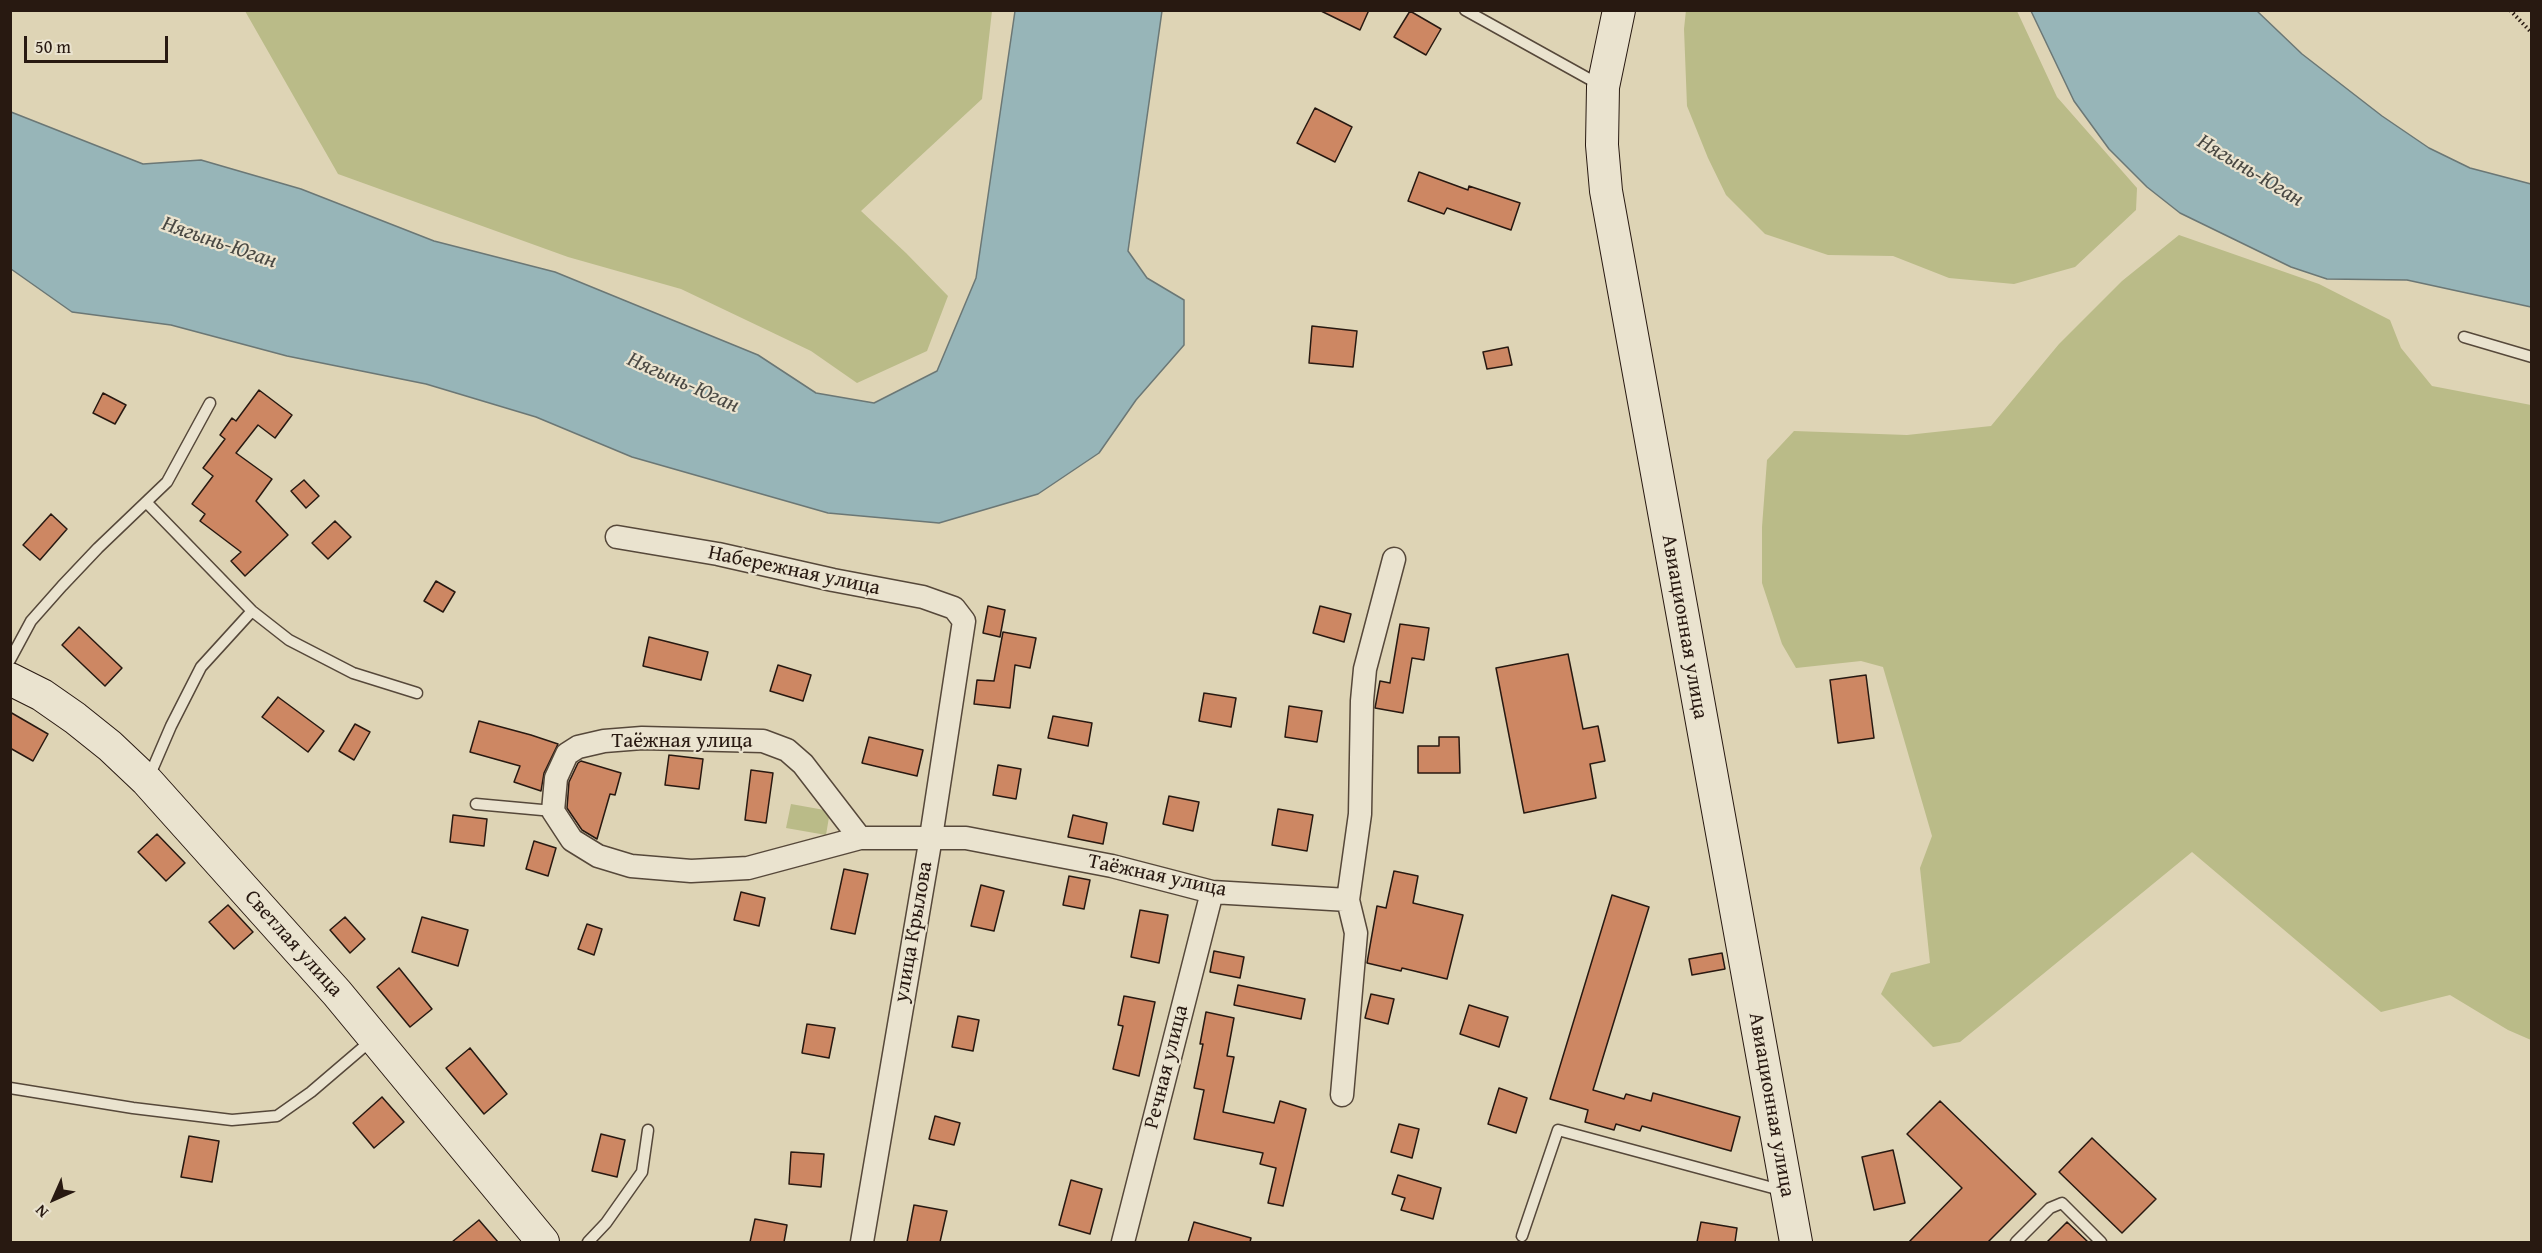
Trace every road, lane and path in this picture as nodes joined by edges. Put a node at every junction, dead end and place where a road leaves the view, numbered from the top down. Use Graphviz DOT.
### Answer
graph roads {
  1 [pos="1466,10"];
  2 [pos="1618,10"];
  3 [pos="2511,10"];
  4 [pos="2532,33"];
  5 [pos="1603,87"];
  6 [pos="2464,337"];
  7 [pos="2532,357"];
  8 [pos="210,403"];
  9 [pos="147,503"];
  10 [pos="617,537"];
  11 [pos="1394,559"];
  12 [pos="252,611"];
  13 [pos="964,621"];
  14 [pos="10,660"];
  15 [pos="10,679"];
  16 [pos="417,693"];
  17 [pos="147,781"];
  18 [pos="476,804"];
  19 [pos="553,811"];
  20 [pos="931,837"];
  21 [pos="860,838"];
  22 [pos="1212,892"];
  23 [pos="1348,900"];
  24 [pos="374,1039"];
  25 [pos="10,1088"];
  26 [pos="1342,1095"];
  27 [pos="648,1130"];
  28 [pos="1787,1192"];
  29 [pos="1522,1236"];
  30 [pos="543,1242"];
  31 [pos="588,1242"];
  32 [pos="861,1242"];
  33 [pos="1124,1242"];
  34 [pos="1796,1242"];
  35 [pos="2016,1242"];
  36 [pos="2100,1242"];
  1 -- 5 [label="lane"];
  2 -- 5 [label="street, Авиационная улица"];
  3 -- 4 [label="path"];
  5 -- 28 [label="street, Авиационная улица"];
  6 -- 7 [label="lane"];
  8 -- 9 [label="lane"];
  9 -- 12 [label="lane"];
  9 -- 14 [label="lane"];
  10 -- 13 [label="street, Набережная улица"];
  11 -- 23 [label="street"];
  12 -- 16 [label="lane"];
  12 -- 17 [label="lane"];
  13 -- 20 [label="street, улица Крылова"];
  15 -- 17 [label="street, Светлая улица"];
  17 -- 24 [label="street, Светлая улица"];
  18 -- 19 [label="lane"];
  19 -- 21 [label="street, Таёжная улица"];
  19 -- 21 [label="street, Таёжная улица"];
  20 -- 21 [label="street, Таёжная улица"];
  20 -- 22 [label="street, Таёжная улица"];
  20 -- 32 [label="street, улица Крылова"];
  22 -- 23 [label="street, Таёжная улица"];
  22 -- 33 [label="street, Речная улица"];
  23 -- 26 [label="street"];
  24 -- 25 [label="lane"];
  24 -- 30 [label="street, Светлая улица"];
  27 -- 31 [label="lane"];
  28 -- 29 [label="lane"];
  28 -- 34 [label="street, Авиационная улица"];
  35 -- 36 [label="lane"];
}
